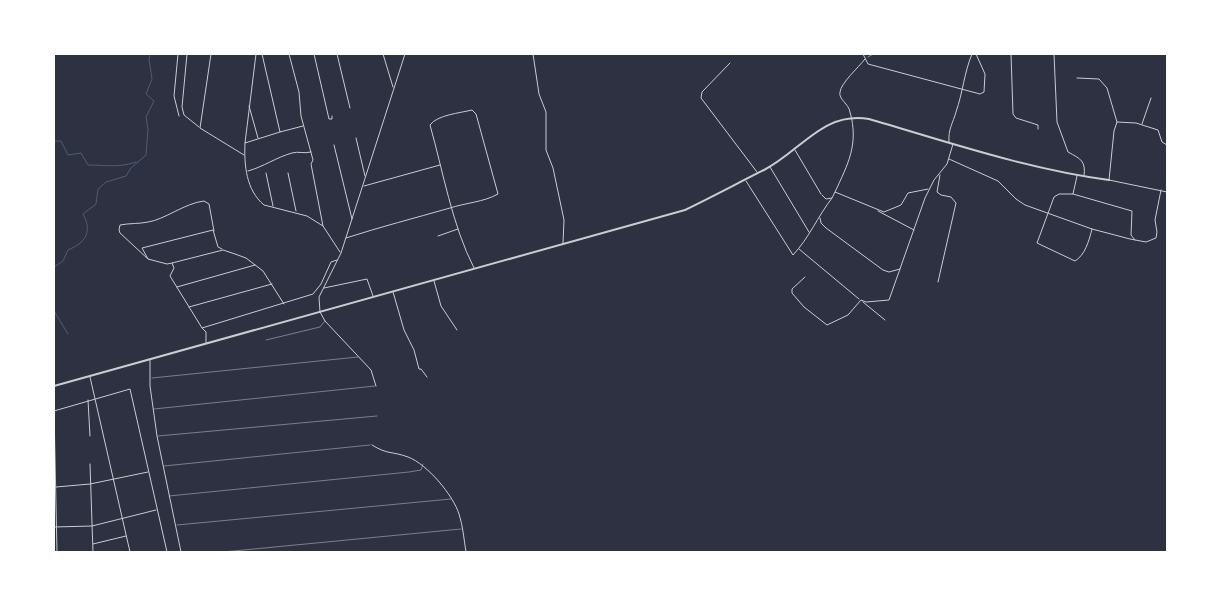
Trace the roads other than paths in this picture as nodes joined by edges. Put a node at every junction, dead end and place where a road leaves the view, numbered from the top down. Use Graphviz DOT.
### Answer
graph roads {
  1 [pos="178,54"];
  2 [pos="187,54"];
  3 [pos="211,54"];
  4 [pos="256,54"];
  5 [pos="262,54"];
  6 [pos="289,54"];
  7 [pos="314,54"];
  8 [pos="337,54"];
  9 [pos="383,54"];
  10 [pos="405,54"];
  11 [pos="533,54"];
  12 [pos="863,54"];
  13 [pos="972,54"];
  14 [pos="976,54"];
  15 [pos="1011,54"];
  16 [pos="1054,54"];
  17 [pos="865,58"];
  18 [pos="730,63"];
  19 [pos="1077,78"];
  20 [pos="393,88"];
  21 [pos="962,90"];
  22 [pos="1151,98"];
  23 [pos="249,105"];
  24 [pos="350,108"];
  25 [pos="179,116"];
  26 [pos="332,116"];
  27 [pos="851,117"];
  28 [pos="1116,122"];
  29 [pos="1142,125"];
  30 [pos="304,126"];
  31 [pos="200,128"];
  32 [pos="1038,129"];
  33 [pos="280,132"];
  34 [pos="356,138"];
  35 [pos="258,139"];
  36 [pos="949,142"];
  37 [pos="245,143"];
  38 [pos="953,144"];
  39 [pos="1167,144"];
  40 [pos="334,145"];
  41 [pos="794,150"];
  42 [pos="311,152"];
  43 [pos="244,155"];
  44 [pos="948,159"];
  45 [pos="441,164"];
  46 [pos="770,166"];
  47 [pos="940,171"];
  48 [pos="247,172"];
  49 [pos="758,172"];
  50 [pos="266,173"];
  51 [pos="288,173"];
  52 [pos="1077,176"];
  53 [pos="1084,176"];
  54 [pos="366,178"];
  55 [pos="745,179"];
  56 [pos="1109,180"];
  57 [pos="363,186"];
  58 [pos="930,189"];
  59 [pos="1161,190"];
  60 [pos="835,192"];
  61 [pos="1167,192"];
  62 [pos="1072,194"];
  63 [pos="822,195"];
  64 [pos="832,198"];
  65 [pos="826,203"];
  66 [pos="273,207"];
  67 [pos="453,207"];
  68 [pos="877,210"];
  69 [pos="297,212"];
  70 [pos="1047,213"];
  71 [pos="820,217"];
  72 [pos="352,220"];
  73 [pos="323,226"];
  74 [pos="459,228"];
  75 [pos="1092,229"];
  76 [pos="914,230"];
  77 [pos="214,231"];
  78 [pos="810,234"];
  79 [pos="438,236"];
  80 [pos="346,238"];
  81 [pos="1136,240"];
  82 [pos="563,244"];
  83 [pos="799,249"];
  84 [pos="222,250"];
  85 [pos="341,253"];
  86 [pos="148,259"];
  87 [pos="337,260"];
  88 [pos="172,263"];
  89 [pos="256,265"];
  90 [pos="901,268"];
  91 [pos="474,269"];
  92 [pos="804,278"];
  93 [pos="433,280"];
  94 [pos="938,282"];
  95 [pos="272,284"];
  96 [pos="177,288"];
  97 [pos="323,288"];
  98 [pos="392,292"];
  99 [pos="374,297"];
  100 [pos="861,300"];
  101 [pos="284,304"];
  102 [pos="188,307"];
  103 [pos="320,312"];
  104 [pos="885,320"];
  105 [pos="324,321"];
  106 [pos="202,328"];
  107 [pos="457,330"];
  108 [pos="266,340"];
  109 [pos="206,343"];
  110 [pos="359,357"];
  111 [pos="150,359"];
  112 [pos="90,376"];
  113 [pos="427,377"];
  114 [pos="150,378"];
  115 [pos="54,386"];
  116 [pos="376,386"];
  117 [pos="96,398"];
  118 [pos="88,400"];
  119 [pos="153,409"];
  120 [pos="377,416"];
  121 [pos="90,436"];
  122 [pos="157,436"];
  123 [pos="372,445"];
  124 [pos="90,464"];
  125 [pos="423,464"];
  126 [pos="162,466"];
  127 [pos="149,471"];
  128 [pos="115,479"];
  129 [pos="90,484"];
  130 [pos="56,487"];
  131 [pos="169,496"];
  132 [pos="451,499"];
  133 [pos="157,509"];
  134 [pos="123,520"];
  135 [pos="92,526"];
  136 [pos="175,526"];
  137 [pos="54,527"];
  138 [pos="57,527"];
  139 [pos="462,529"];
  140 [pos="127,536"];
  141 [pos="92,544"];
  142 [pos="57,552"];
  143 [pos="93,552"];
  144 [pos="130,552"];
  145 [pos="167,552"];
  146 [pos="181,552"];
  147 [pos="223,552"];
  148 [pos="466,552"];
  1 -- 25 [label="street"];
  2 -- 31 [label="street"];
  3 -- 31 [label="street"];
  4 -- 23 [label="street"];
  5 -- 33 [label="street"];
  6 -- 30 [label="street"];
  7 -- 26 [label="street"];
  8 -- 24 [label="street"];
  9 -- 20 [label="street"];
  10 -- 20 [label="street"];
  11 -- 82 [label="street"];
  12 -- 17 [label="street"];
  13 -- 21 [label="street"];
  14 -- 21 [label="street"];
  15 -- 32 [label="street"];
  16 -- 53 [label="street"];
  17 -- 21 [label="street"];
  17 -- 27 [label="street"];
  18 -- 49 [label="street"];
  19 -- 28 [label="street"];
  20 -- 54 [label="street"];
  21 -- 36 [label="street"];
  22 -- 29 [label="street"];
  23 -- 35 [label="street"];
  23 -- 37 [label="street"];
  27 -- 36 [label="street"];
  27 -- 41 [label="street"];
  27 -- 60 [label="street"];
  28 -- 29 [label="street"];
  28 -- 56 [label="street"];
  29 -- 39 [label="street"];
  30 -- 33 [label="street"];
  30 -- 42 [label="street"];
  31 -- 43 [label="street"];
  33 -- 35 [label="street"];
  34 -- 54 [label="street"];
  35 -- 37 [label="street"];
  36 -- 38 [label="street"];
  37 -- 43 [label="street"];
  38 -- 44 [label="street"];
  38 -- 52 [label="street"];
  40 -- 72 [label="street"];
  41 -- 46 [label="street"];
  41 -- 63 [label="street"];
  42 -- 48 [label="street"];
  42 -- 73 [label="street"];
  43 -- 48 [label="street"];
  44 -- 47 [label="street"];
  44 -- 70 [label="street"];
  45 -- 57 [label="street"];
  45 -- 67 [label="street"];
  45 -- 67 [label="street"];
  46 -- 49 [label="street"];
  46 -- 78 [label="street"];
  47 -- 58 [label="street"];
  47 -- 94 [label="street"];
  48 -- 66 [label="street"];
  49 -- 55 [label="street"];
  50 -- 66 [label="street"];
  51 -- 69 [label="street"];
  52 -- 53 [label="street"];
  52 -- 62 [label="street"];
  53 -- 56 [label="street"];
  54 -- 57 [label="street"];
  55 -- 82 [label="street"];
  55 -- 83 [label="street"];
  56 -- 59 [label="street"];
  57 -- 72 [label="street"];
  58 -- 68 [label="street"];
  58 -- 76 [label="street"];
  59 -- 61 [label="street"];
  59 -- 81 [label="street"];
  60 -- 64 [label="street"];
  60 -- 68 [label="street"];
  62 -- 70 [label="street"];
  62 -- 81 [label="street"];
  63 -- 64 [label="street"];
  63 -- 65 [label="street"];
  64 -- 65 [label="street"];
  65 -- 71 [label="street"];
  66 -- 69 [label="street"];
  67 -- 74 [label="street"];
  67 -- 80 [label="street"];
  68 -- 76 [label="street"];
  69 -- 73 [label="street"];
  70 -- 75 [label="street"];
  70 -- 75 [label="street"];
  71 -- 78 [label="street"];
  71 -- 90 [label="street"];
  72 -- 80 [label="street"];
  73 -- 85 [label="street"];
  74 -- 79 [label="street"];
  74 -- 91 [label="street"];
  75 -- 81 [label="street"];
  76 -- 90 [label="street"];
  77 -- 84 [label="street"];
  77 -- 86 [label="street"];
  77 -- 86 [label="street"];
  78 -- 83 [label="street"];
  80 -- 85 [label="street"];
  82 -- 91 [label="street"];
  83 -- 100 [label="street"];
  84 -- 88 [label="street"];
  84 -- 89 [label="street"];
  85 -- 87 [label="street"];
  86 -- 88 [label="street"];
  87 -- 97 [label="street"];
  87 -- 101 [label="street"];
  88 -- 96 [label="street"];
  89 -- 95 [label="street"];
  89 -- 96 [label="street"];
  90 -- 100 [label="street"];
  91 -- 93 [label="street"];
  92 -- 100 [label="street"];
  93 -- 98 [label="street"];
  93 -- 107 [label="street"];
  95 -- 101 [label="street"];
  95 -- 102 [label="street"];
  96 -- 102 [label="street"];
  97 -- 99 [label="street"];
  97 -- 103 [label="street"];
  98 -- 99 [label="street"];
  98 -- 113 [label="street"];
  99 -- 103 [label="street"];
  100 -- 104 [label="street"];
  101 -- 106 [label="street"];
  102 -- 106 [label="street"];
  103 -- 105 [label="street"];
  103 -- 109 [label="street"];
  105 -- 108 [label="lane"];
  105 -- 110 [label="street"];
  106 -- 109 [label="street"];
  109 -- 111 [label="street"];
  110 -- 114 [label="lane"];
  110 -- 116 [label="street"];
  111 -- 112 [label="street"];
  111 -- 114 [label="street"];
  112 -- 115 [label="street"];
  112 -- 117 [label="street"];
  114 -- 119 [label="street"];
  116 -- 119 [label="lane"];
  117 -- 118 [label="street"];
  117 -- 127 [label="street"];
  117 -- 128 [label="street"];
  118 -- 121 [label="street"];
  118 -- 130 [label="street"];
  119 -- 122 [label="street"];
  120 -- 122 [label="lane"];
  122 -- 126 [label="street"];
  123 -- 125 [label="street"];
  123 -- 126 [label="lane"];
  124 -- 129 [label="street"];
  125 -- 131 [label="lane"];
  125 -- 132 [label="street"];
  126 -- 131 [label="street"];
  127 -- 128 [label="street"];
  127 -- 133 [label="street"];
  128 -- 129 [label="street"];
  128 -- 134 [label="street"];
  129 -- 130 [label="street"];
  129 -- 135 [label="street"];
  130 -- 138 [label="street"];
  131 -- 136 [label="street"];
  132 -- 136 [label="lane"];
  132 -- 139 [label="street"];
  133 -- 134 [label="street"];
  133 -- 145 [label="street"];
  134 -- 135 [label="street"];
  134 -- 140 [label="street"];
  135 -- 138 [label="street"];
  135 -- 141 [label="street"];
  136 -- 146 [label="street"];
  137 -- 138 [label="street"];
  138 -- 142 [label="street"];
  139 -- 147 [label="lane"];
  139 -- 148 [label="street"];
  140 -- 141 [label="street"];
  140 -- 144 [label="street"];
  141 -- 143 [label="street"];
}
